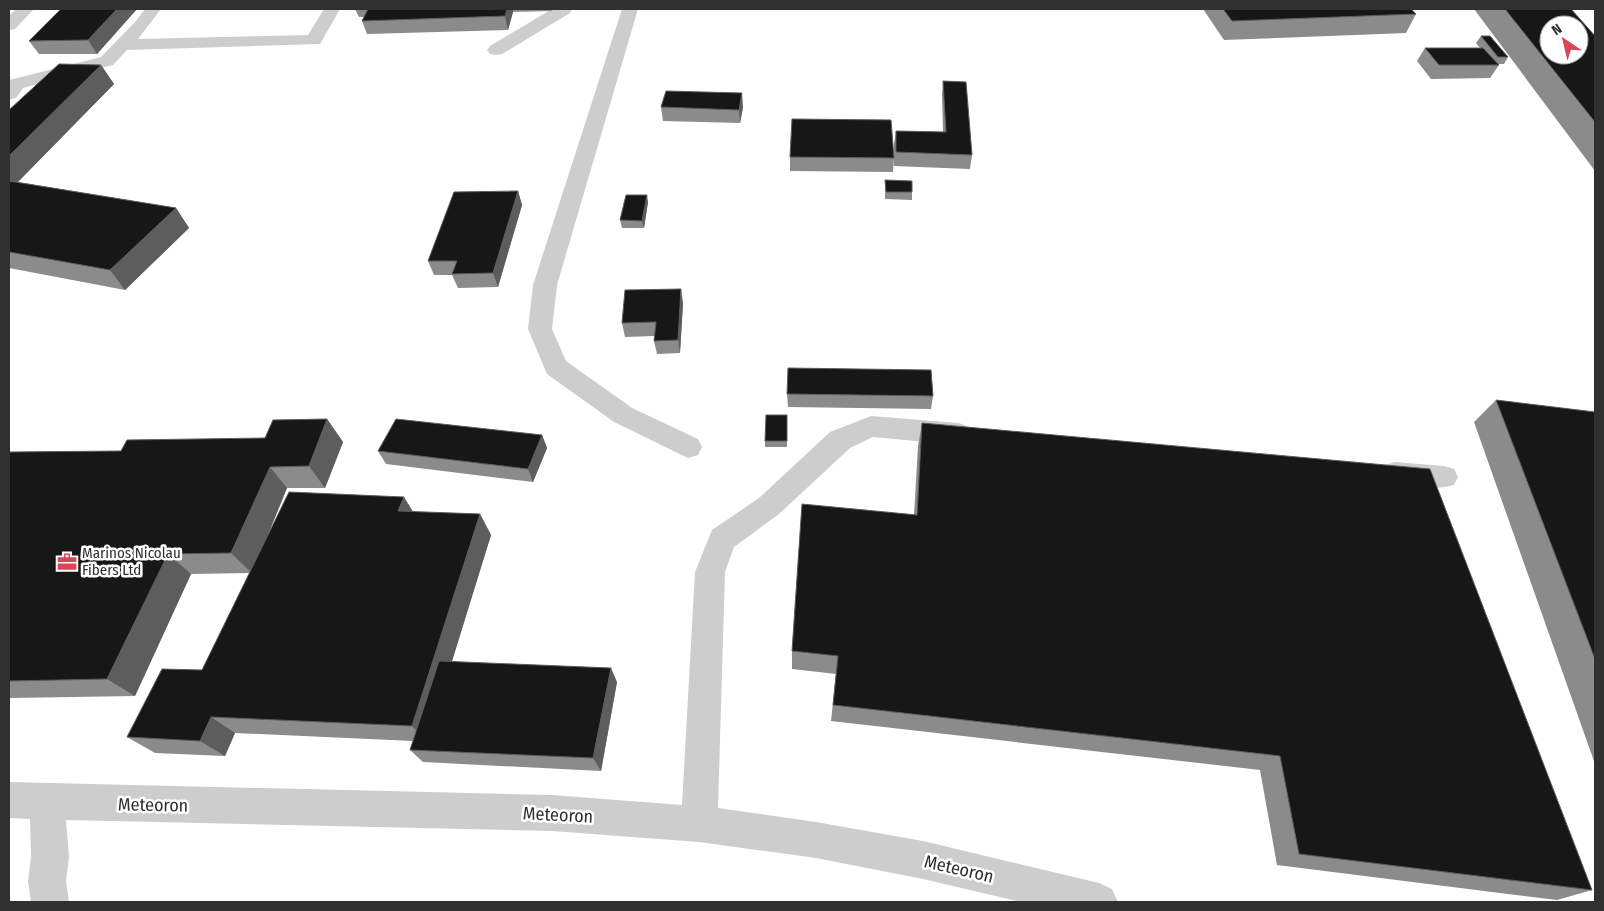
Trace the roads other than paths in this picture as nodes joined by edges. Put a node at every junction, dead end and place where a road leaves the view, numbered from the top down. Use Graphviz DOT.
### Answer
graph roads {
  1 [pos="26,9"];
  2 [pos="152,9"];
  3 [pos="332,9"];
  4 [pos="564,9"];
  5 [pos="630,9"];
  6 [pos="9,25"];
  7 [pos="123,45"];
  8 [pos="496,50"];
  9 [pos="9,94"];
  10 [pos="990,437"];
  11 [pos="688,447"];
  12 [pos="1365,470"];
  13 [pos="1444,477"];
  14 [pos="9,800"];
  15 [pos="48,802"];
  16 [pos="699,824"];
  17 [pos="50,902"];
  18 [pos="1099,902"];
  1 -- 6 [label="street"];
  2 -- 7 [label="street"];
  3 -- 7 [label="street"];
  4 -- 8 [label="street"];
  5 -- 11 [label="street"];
  7 -- 9 [label="street"];
  10 -- 16 [label="street"];
  12 -- 13 [label="street"];
  14 -- 15 [label="street, Meteoron"];
  15 -- 16 [label="street, Meteoron"];
  15 -- 17 [label="street"];
  16 -- 18 [label="street, Meteoron"];
}
